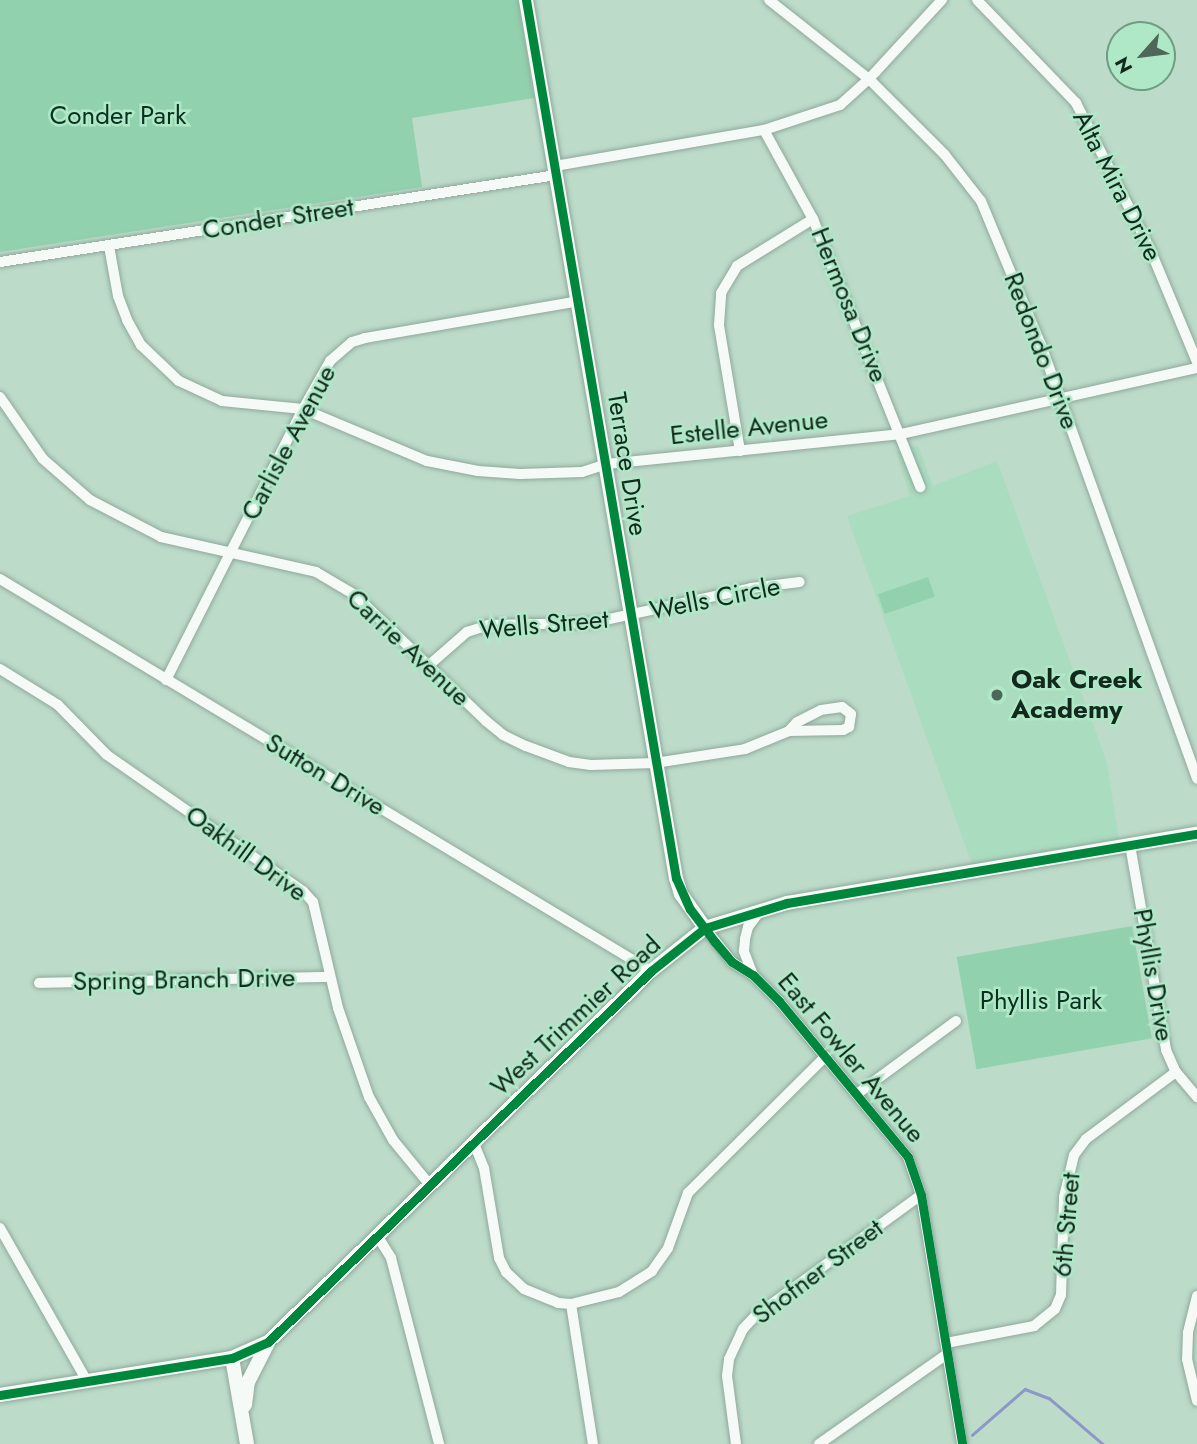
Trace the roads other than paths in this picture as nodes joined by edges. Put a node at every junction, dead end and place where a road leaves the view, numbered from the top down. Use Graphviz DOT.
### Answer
graph roads {
  1 [pos="526,0"];
  2 [pos="769,0"];
  3 [pos="942,0"];
  4 [pos="978,0"];
  5 [pos="869,79"];
  6 [pos="764,130"];
  7 [pos="555,171"];
  8 [pos="813,219"];
  9 [pos="109,246"];
  10 [pos="0,262"];
  11 [pos="579,301"];
  12 [pos="1197,362"];
  13 [pos="1197,368"];
  14 [pos="0,397"];
  15 [pos="1060,401"];
  16 [pos="303,409"];
  17 [pos="901,434"];
  18 [pos="740,451"];
  19 [pos="607,464"];
  20 [pos="920,487"];
  21 [pos="230,553"];
  22 [pos="0,579"];
  23 [pos="800,582"];
  24 [pos="631,616"];
  25 [pos="428,666"];
  26 [pos="0,669"];
  27 [pos="166,680"];
  28 [pos="789,731"];
  29 [pos="655,763"];
  30 [pos="1197,779"];
  31 [pos="1197,834"];
  32 [pos="1130,845"];
  33 [pos="761,909"];
  34 [pos="705,928"];
  35 [pos="651,971"];
  36 [pos="753,975"];
  37 [pos="329,977"];
  38 [pos="39,984"];
  39 [pos="956,1021"];
  40 [pos="825,1056"];
  41 [pos="1176,1072"];
  42 [pos="857,1094"];
  43 [pos="1197,1097"];
  44 [pos="473,1141"];
  45 [pos="430,1185"];
  46 [pos="921,1195"];
  47 [pos="0,1227"];
  48 [pos="378,1237"];
  49 [pos="1197,1296"];
  50 [pos="570,1304"];
  51 [pos="268,1342"];
  52 [pos="947,1348"];
  53 [pos="232,1358"];
  54 [pos="87,1381"];
  55 [pos="0,1395"];
  56 [pos="1197,1401"];
  57 [pos="244,1424"];
  58 [pos="247,1444"];
  59 [pos="439,1444"];
  60 [pos="593,1444"];
  61 [pos="736,1444"];
  62 [pos="819,1444"];
  63 [pos="962,1444"];
  1 -- 7 [label="street, Terrace Drive"];
  2 -- 5 [label="street, Redondo Drive"];
  3 -- 5 [label="street, Conder Street"];
  4 -- 12 [label="street, Alta Mira Drive"];
  5 -- 6 [label="street, Conder Street"];
  5 -- 15 [label="street, Redondo Drive"];
  6 -- 7 [label="street, Conder Street"];
  6 -- 8 [label="street, Hermosa Drive"];
  7 -- 9 [label="street, Conder Street"];
  7 -- 11 [label="street, Terrace Drive"];
  8 -- 17 [label="street, Hermosa Drive"];
  8 -- 18 [label="street"];
  9 -- 10 [label="street, Conder Street"];
  9 -- 16 [label="street, Estelle Avenue"];
  11 -- 16 [label="street, Carlisle Avenue"];
  11 -- 19 [label="street, Terrace Drive"];
  13 -- 15 [label="street, Estelle Avenue"];
  14 -- 21 [label="street, Carrie Avenue"];
  15 -- 17 [label="street, Estelle Avenue"];
  15 -- 30 [label="street, Redondo Drive"];
  16 -- 19 [label="street, Estelle Avenue"];
  16 -- 21 [label="street, Carlisle Avenue"];
  17 -- 18 [label="street, Estelle Avenue"];
  17 -- 20 [label="street, Hermosa Drive"];
  18 -- 19 [label="street, Estelle Avenue"];
  19 -- 24 [label="street, Terrace Drive"];
  21 -- 25 [label="street, Carrie Avenue"];
  21 -- 27 [label="street, Carlisle Avenue"];
  22 -- 27 [label="street, Sutton Drive"];
  23 -- 24 [label="street, Wells Circle"];
  24 -- 25 [label="street, Wells Street"];
  24 -- 29 [label="street, Terrace Drive"];
  25 -- 29 [label="street, Carrie Avenue"];
  26 -- 37 [label="street, Oakhill Drive"];
  27 -- 35 [label="street, Sutton Drive"];
  28 -- 28 [label="street"];
  28 -- 29 [label="street, Carrie Avenue"];
  29 -- 34 [label="street, Terrace Drive"];
  31 -- 32 [label="street, West Trimmier Road"];
  32 -- 33 [label="street, West Trimmier Road"];
  32 -- 41 [label="street, Phyllis Drive"];
  33 -- 34 [label="street, West Trimmier Road"];
  33 -- 36 [label="street"];
  34 -- 35 [label="street, West Trimmier Road"];
  34 -- 36 [label="street, East Fowler Avenue"];
  35 -- 44 [label="street, West Trimmier Road"];
  36 -- 40 [label="street, East Fowler Avenue"];
  37 -- 38 [label="street, Spring Branch Drive"];
  37 -- 45 [label="street, Oakhill Drive"];
  39 -- 42 [label="street"];
  40 -- 42 [label="street, East Fowler Avenue"];
  40 -- 50 [label="street"];
  41 -- 43 [label="street, Phyllis Drive"];
  41 -- 52 [label="street, 6th Street"];
  42 -- 46 [label="street, East Fowler Avenue"];
  44 -- 45 [label="street, West Trimmier Road"];
  44 -- 50 [label="street"];
  45 -- 48 [label="street, West Trimmier Road"];
  46 -- 52 [label="street, East Fowler Avenue"];
  46 -- 61 [label="street, Shofner Street"];
  47 -- 54 [label="street"];
  48 -- 51 [label="street, West Trimmier Road"];
  48 -- 59 [label="street"];
  49 -- 56 [label="street"];
  50 -- 60 [label="street"];
  51 -- 53 [label="street, West Trimmier Road"];
  51 -- 57 [label="street"];
  52 -- 62 [label="street"];
  52 -- 63 [label="street, East Fowler Avenue"];
  53 -- 54 [label="street, West Trimmier Road"];
  53 -- 57 [label="street"];
  54 -- 55 [label="street, West Trimmier Road"];
  57 -- 58 [label="street"];
}
